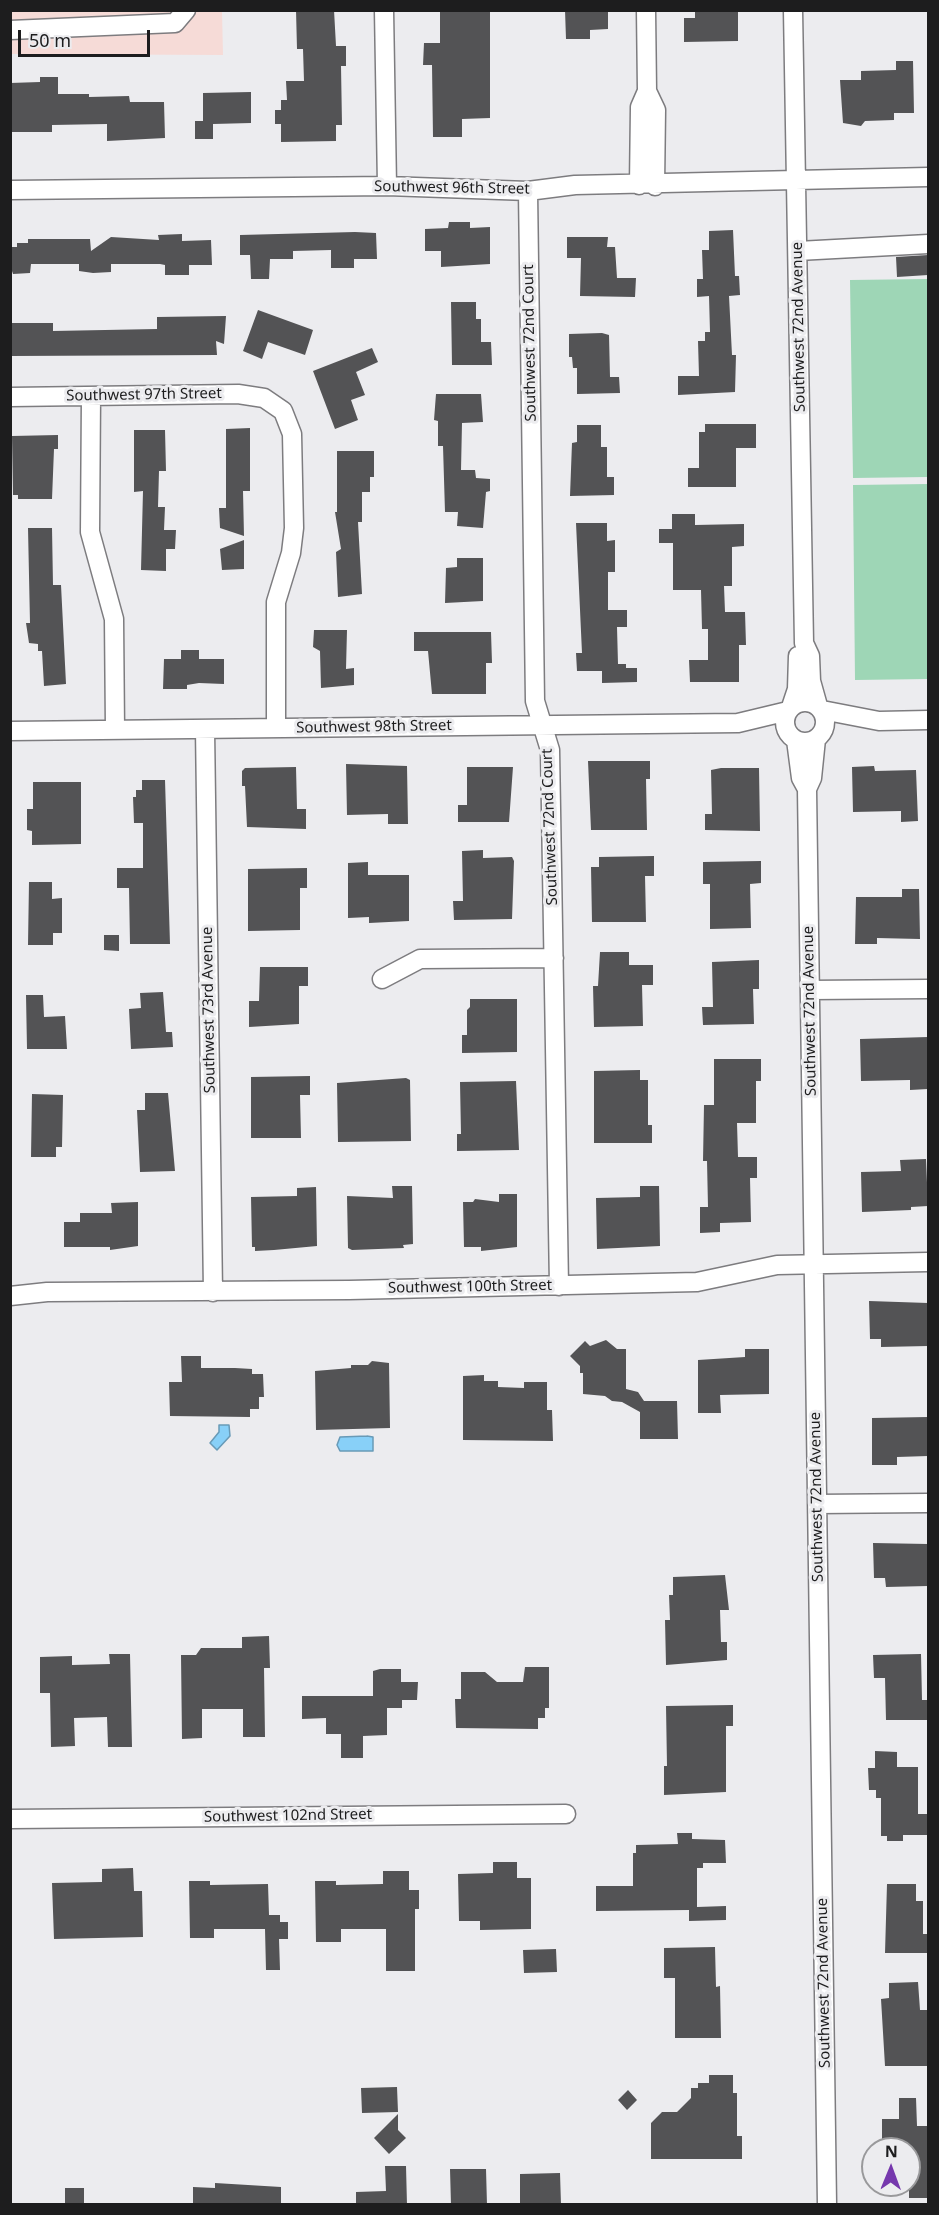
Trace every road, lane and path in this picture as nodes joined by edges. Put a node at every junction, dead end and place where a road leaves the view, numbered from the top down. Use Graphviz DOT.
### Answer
graph roads {
  1 [pos="186,10"];
  2 [pos="384,10"];
  3 [pos="646,10"];
  4 [pos="794,10"];
  5 [pos="10,30"];
  6 [pos="928,177"];
  7 [pos="796,180"];
  8 [pos="647,185"];
  9 [pos="387,186"];
  10 [pos="10,190"];
  11 [pos="528,191"];
  12 [pos="928,244"];
  13 [pos="798,251"];
  14 [pos="91,396"];
  15 [pos="10,397"];
  16 [pos="804,643"];
  17 [pos="820,708"];
  18 [pos="789,709"];
  19 [pos="928,720"];
  20 [pos="879,721"];
  21 [pos="738,723"];
  22 [pos="542,725"];
  23 [pos="276,728"];
  24 [pos="205,729"];
  25 [pos="115,730"];
  26 [pos="10,731"];
  27 [pos="819,737"];
  28 [pos="793,738"];
  29 [pos="807,789"];
  30 [pos="554,958"];
  31 [pos="382,980"];
  32 [pos="928,989"];
  33 [pos="810,990"];
  34 [pos="928,1262"];
  35 [pos="814,1264"];
  36 [pos="560,1286"];
  37 [pos="213,1292"];
  38 [pos="10,1296"];
  39 [pos="928,1503"];
  40 [pos="817,1504"];
  41 [pos="566,1814"];
  42 [pos="10,1819"];
  43 [pos="827,2205"];
  1 -- 5 [label="street"];
  2 -- 9 [label="street"];
  3 -- 8 [label="street"];
  4 -- 7 [label="street, Southwest 72nd Avenue"];
  6 -- 7 [label="street, Southwest 96th Street"];
  7 -- 8 [label="street, Southwest 96th Street"];
  7 -- 13 [label="street, Southwest 72nd Avenue"];
  8 -- 11 [label="street, Southwest 96th Street"];
  9 -- 10 [label="street, Southwest 96th Street"];
  9 -- 11 [label="street, Southwest 96th Street"];
  11 -- 22 [label="street, Southwest 72nd Court"];
  12 -- 13 [label="street"];
  13 -- 16 [label="street, Southwest 72nd Avenue"];
  14 -- 15 [label="street, Southwest 97th Street"];
  14 -- 23 [label="street, Southwest 97th Street"];
  14 -- 25 [label="street"];
  16 -- 17 [label="street, Southwest 72nd Avenue"];
  16 -- 18 [label="street, Southwest 72nd Avenue"];
  17 -- 18 [label="street"];
  17 -- 20 [label="street"];
  17 -- 27 [label="street"];
  18 -- 21 [label="street, Southwest 98th Street"];
  18 -- 28 [label="street"];
  19 -- 20 [label="street"];
  20 -- 27 [label="street"];
  21 -- 22 [label="street, Southwest 98th Street"];
  21 -- 28 [label="street, Southwest 98th Street"];
  22 -- 23 [label="street, Southwest 98th Street"];
  22 -- 30 [label="street, Southwest 72nd Court"];
  23 -- 24 [label="street, Southwest 98th Street"];
  24 -- 25 [label="street, Southwest 98th Street"];
  24 -- 37 [label="street, Southwest 73rd Avenue"];
  25 -- 26 [label="street, Southwest 98th Street"];
  27 -- 28 [label="street"];
  27 -- 29 [label="street, Southwest 72nd Avenue"];
  28 -- 29 [label="street, Southwest 72nd Avenue"];
  29 -- 33 [label="street, Southwest 72nd Avenue"];
  30 -- 31 [label="street"];
  30 -- 36 [label="street, Southwest 72nd Court"];
  32 -- 33 [label="street"];
  33 -- 35 [label="street, Southwest 72nd Avenue"];
  34 -- 35 [label="street, Southwest 100th Street"];
  35 -- 36 [label="street, Southwest 100th Street"];
  35 -- 40 [label="street, Southwest 72nd Avenue"];
  36 -- 37 [label="street, Southwest 100th Street"];
  37 -- 38 [label="street, Southwest 100th Street"];
  39 -- 40 [label="street"];
  40 -- 43 [label="street, Southwest 72nd Avenue"];
  41 -- 42 [label="street, Southwest 102nd Street"];
}
